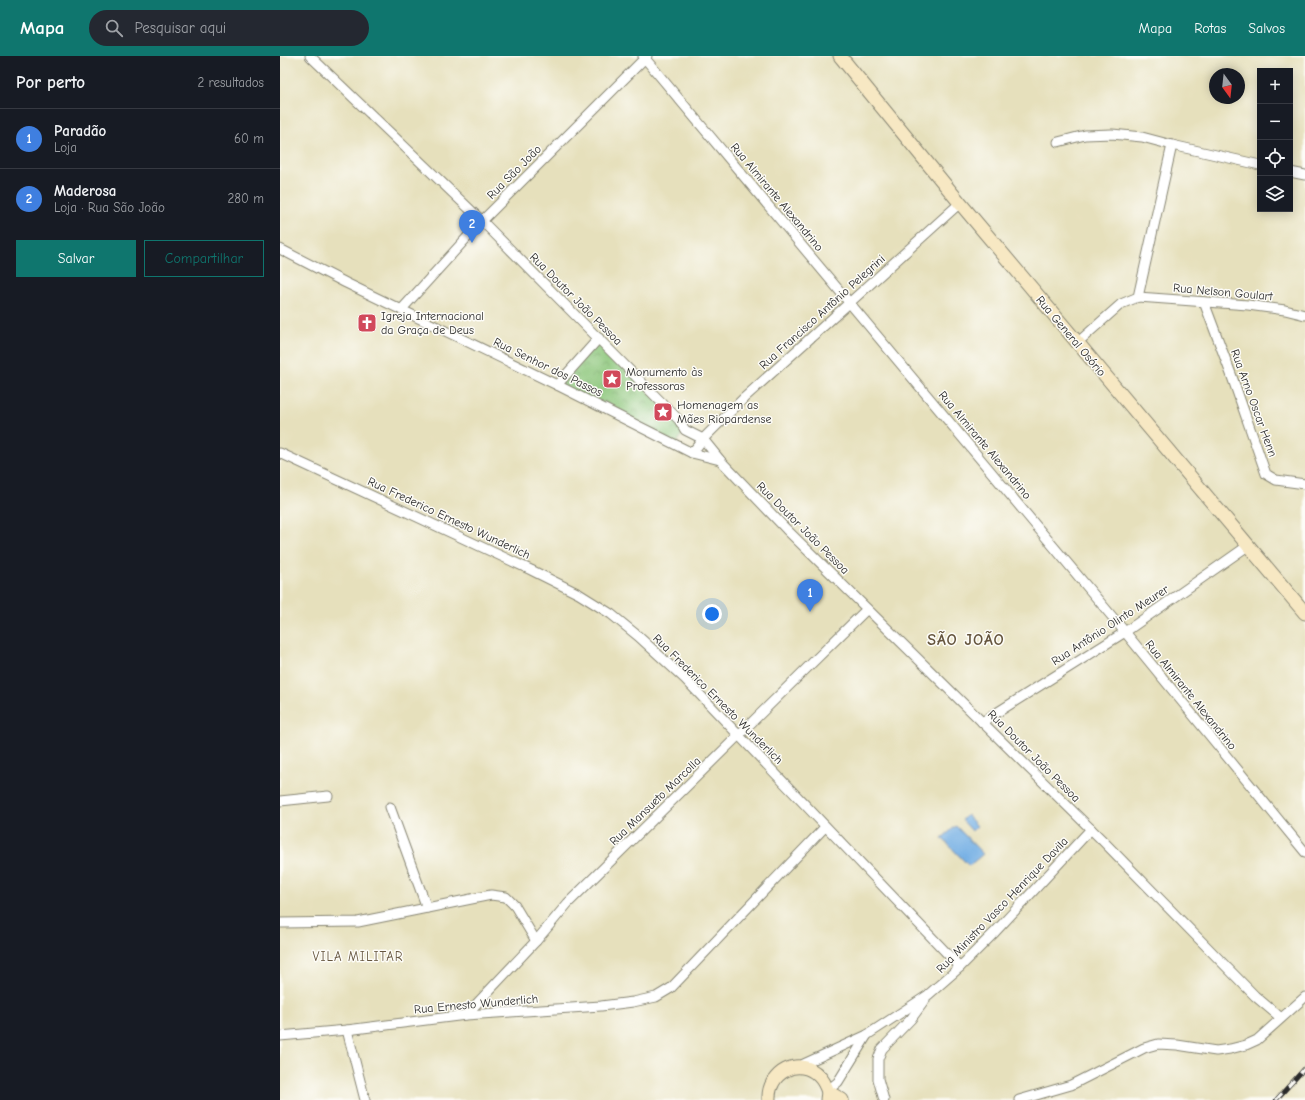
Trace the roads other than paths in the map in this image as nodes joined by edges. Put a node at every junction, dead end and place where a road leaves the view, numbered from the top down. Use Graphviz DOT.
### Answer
graph roads {
  1 [pos="310,56"];
  2 [pos="840,56"];
  3 [pos="645,57"];
  4 [pos="1058,142"];
  5 [pos="1172,145"];
  6 [pos="1257,164"];
  7 [pos="1293,173"];
  8 [pos="1305,175"];
  9 [pos="960,203"];
  10 [pos="482,221"];
  11 [pos="280,249"];
  12 [pos="1138,296"];
  13 [pos="1204,302"];
  14 [pos="850,303"];
  15 [pos="402,309"];
  16 [pos="1305,315"];
  17 [pos="599,338"];
  18 [pos="1077,343"];
  19 [pos="557,385"];
  20 [pos="685,430"];
  21 [pos="703,439"];
  22 [pos="676,445"];
  23 [pos="280,452"];
  24 [pos="692,453"];
  25 [pos="720,460"];
  26 [pos="1305,484"];
  27 [pos="1249,545"];
  28 [pos="867,609"];
  29 [pos="1305,613"];
  30 [pos="1125,632"];
  31 [pos="982,722"];
  32 [pos="740,736"];
  33 [pos="328,796"];
  34 [pos="280,801"];
  35 [pos="390,807"];
  36 [pos="825,827"];
  37 [pos="1091,829"];
  38 [pos="1305,852"];
  39 [pos="427,908"];
  40 [pos="280,923"];
  41 [pos="536,941"];
  42 [pos="960,967"];
  43 [pos="928,995"];
  44 [pos="1305,997"];
  45 [pos="466,1015"];
  46 [pos="1281,1018"];
  47 [pos="346,1030"];
  48 [pos="867,1035"];
  49 [pos="280,1036"];
  50 [pos="797,1067"];
  51 [pos="827,1094"];
  52 [pos="365,1100"];
  53 [pos="769,1100"];
  54 [pos="842,1100"];
  55 [pos="884,1100"];
  56 [pos="1019,1100"];
  1 -- 10 [label="street, Rua Doutor João Pessoa"];
  2 -- 9 [label="street, Rua General Osório"];
  3 -- 10 [label="street, Rua São João"];
  3 -- 14 [label="street, Rua Almirante Alexandrino"];
  4 -- 5 [label="street"];
  5 -- 6 [label="street"];
  5 -- 12 [label="street"];
  7 -- 8 [label="street"];
  9 -- 14 [label="street, Rua Francisco Antônio Pelegrini"];
  9 -- 18 [label="street, Rua General Osório"];
  10 -- 15 [label="street, Rua São João"];
  10 -- 17 [label="street, Rua Doutor João Pessoa"];
  11 -- 15 [label="street, Rua Senhor dos Passos"];
  12 -- 13 [label="street, Rua Nelson Goulart"];
  12 -- 18 [label="street"];
  13 -- 16 [label="street, Rua Nelson Goulart"];
  13 -- 26 [label="street, Rua Arno Oscar Henn"];
  14 -- 21 [label="street, Rua Francisco Antônio Pelegrini"];
  14 -- 30 [label="street, Rua Almirante Alexandrino"];
  15 -- 19 [label="street, Rua Senhor dos Passos"];
  17 -- 19 [label="street"];
  17 -- 20 [label="street, Rua Doutor João Pessoa"];
  18 -- 27 [label="street, Rua General Osório"];
  19 -- 22 [label="street, Rua Senhor dos Passos"];
  20 -- 21 [label="street, Rua Doutor João Pessoa"];
  20 -- 22 [label="street"];
  21 -- 24 [label="street, Rua Francisco Antônio Pelegrini"];
  21 -- 25 [label="street, Rua Doutor João Pessoa"];
  22 -- 24 [label="street, Rua Senhor dos Passos"];
  23 -- 32 [label="street, Rua Frederico Ernesto Wunderlich"];
  24 -- 25 [label="street, Rua Senhor dos Passos"];
  25 -- 28 [label="street, Rua Doutor João Pessoa"];
  27 -- 29 [label="street, Rua General Osório"];
  27 -- 30 [label="street, Rua Antônio Olinto Meurer"];
  28 -- 31 [label="street, Rua Doutor João Pessoa"];
  28 -- 32 [label="street, Rua Mansueto Marcolla"];
  30 -- 31 [label="street, Rua Antônio Olinto Meurer"];
  30 -- 38 [label="street, Rua Almirante Alexandrino"];
  31 -- 37 [label="street, Rua Doutor João Pessoa"];
  32 -- 36 [label="street, Rua Frederico Ernesto Wunderlich"];
  32 -- 41 [label="street, Rua Mansueto Marcolla"];
  33 -- 34 [label="street"];
  35 -- 39 [label="street"];
  36 -- 42 [label="street, Rua Frederico Ernesto Wunderlich"];
  36 -- 45 [label="street, Rua Ernesto Wunderlich"];
  37 -- 42 [label="street, Rua Ministro Vasco Henrique Davila"];
  37 -- 46 [label="street, Rua Doutor João Pessoa"];
  39 -- 40 [label="street"];
  39 -- 41 [label="street"];
  41 -- 45 [label="street, Rua Mansueto Marcolla"];
  42 -- 43 [label="street, Rua Ministro Vasco Henrique Davila"];
  43 -- 48 [label="street, Rua Ministro Vasco Henrique Davila"];
  43 -- 55 [label="street"];
  44 -- 46 [label="street"];
  45 -- 47 [label="street, Rua Ernesto Wunderlich"];
  46 -- 56 [label="street"];
  47 -- 49 [label="street, Rua Ernesto Wunderlich"];
  47 -- 52 [label="street"];
  48 -- 50 [label="street, Rua Ministro Vasco Henrique Davila"];
  48 -- 51 [label="street, Rua Ministro Vasco Henrique Davila"];
  50 -- 51 [label="street"];
  50 -- 53 [label="street"];
  51 -- 54 [label="street"];
}
